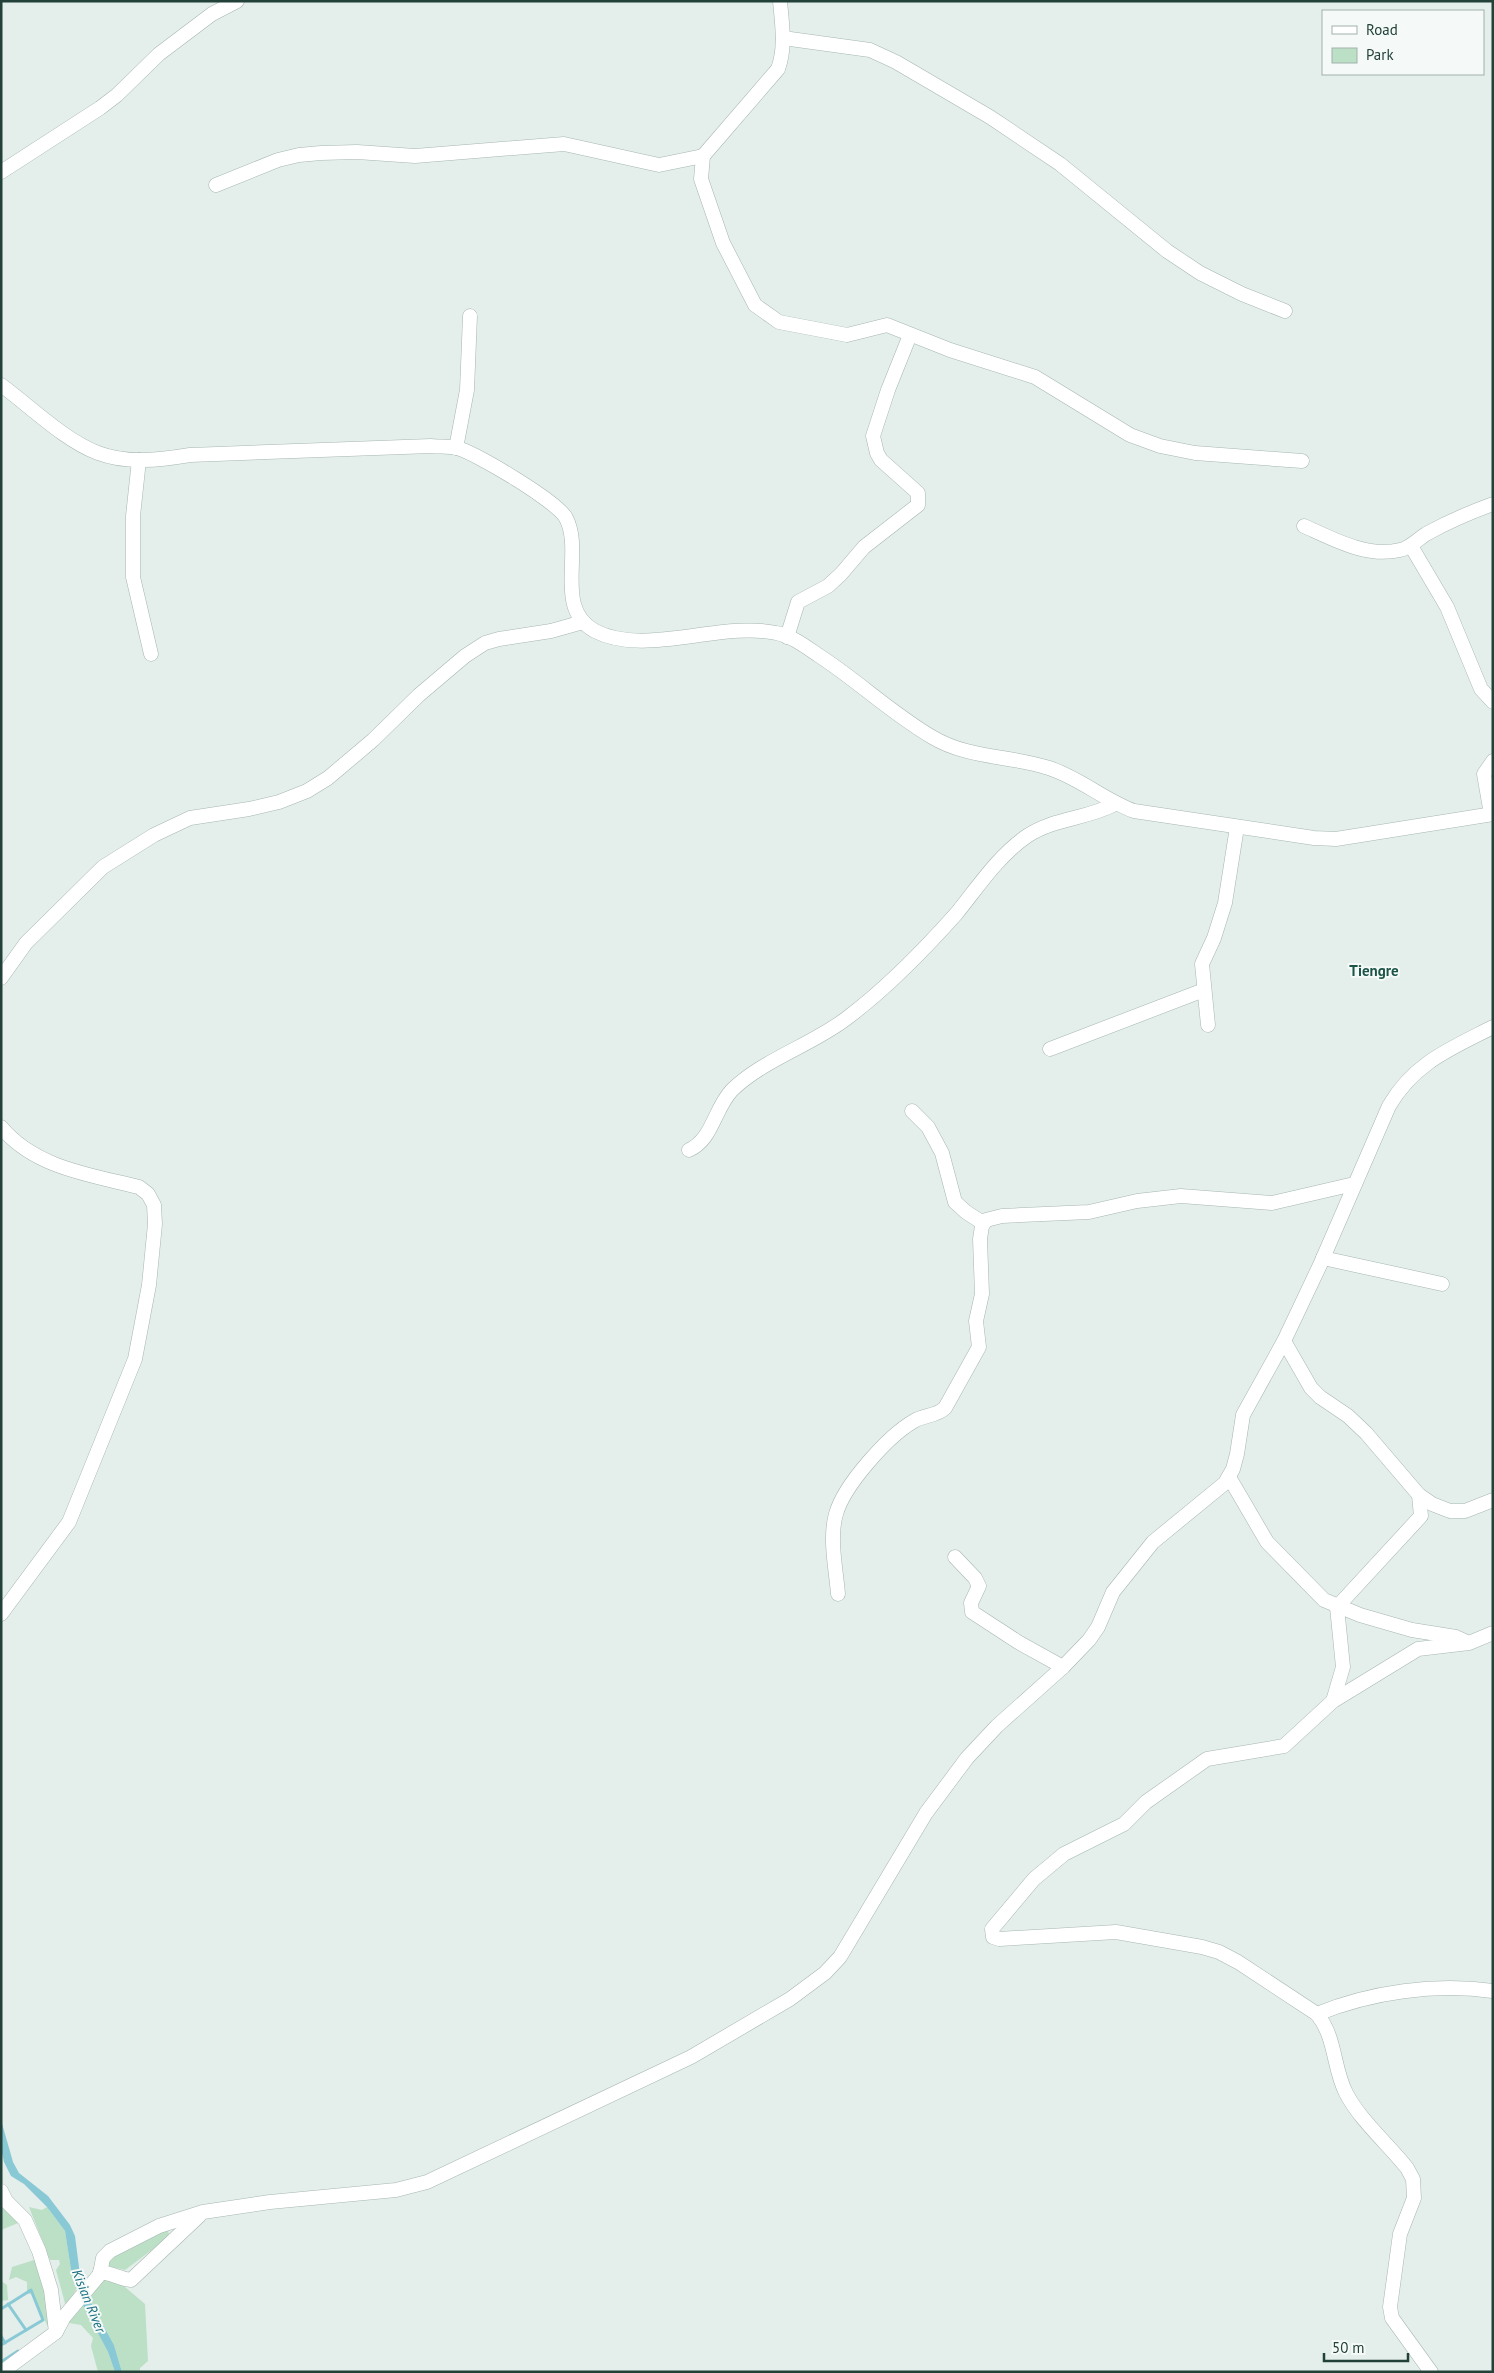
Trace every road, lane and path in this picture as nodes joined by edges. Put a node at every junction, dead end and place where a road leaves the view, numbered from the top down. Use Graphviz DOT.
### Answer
graph roads {
  1 [pos="237,1"];
  2 [pos="780,1"];
  3 [pos="783,38"];
  4 [pos="703,156"];
  5 [pos="1,172"];
  6 [pos="216,185"];
  7 [pos="1284,311"];
  8 [pos="470,316"];
  9 [pos="910,335"];
  10 [pos="1,385"];
  11 [pos="456,448"];
  12 [pos="140,460"];
  13 [pos="1302,461"];
  14 [pos="1493,504"];
  15 [pos="1304,526"];
  16 [pos="1411,546"];
  17 [pos="583,622"];
  18 [pos="787,637"];
  19 [pos="151,654"];
  20 [pos="1493,702"];
  21 [pos="1493,762"];
  22 [pos="1115,804"];
  23 [pos="1492,814"];
  24 [pos="1237,827"];
  25 [pos="1,978"];
  26 [pos="1204,990"];
  27 [pos="1208,1026"];
  28 [pos="1493,1027"];
  29 [pos="1050,1049"];
  30 [pos="912,1111"];
  31 [pos="1,1127"];
  32 [pos="689,1150"];
  33 [pos="1354,1184"];
  34 [pos="984,1223"];
  35 [pos="1322,1258"];
  36 [pos="1442,1284"];
  37 [pos="1284,1341"];
  38 [pos="1229,1477"];
  39 [pos="1419,1495"];
  40 [pos="1493,1500"];
  41 [pos="955,1557"];
  42 [pos="838,1594"];
  43 [pos="1338,1608"];
  44 [pos="1,1614"];
  45 [pos="1493,1633"];
  46 [pos="1469,1643"];
  47 [pos="1063,1667"];
  48 [pos="1333,1701"];
  49 [pos="1493,1991"];
  50 [pos="1317,2014"];
  51 [pos="1,2191"];
  52 [pos="203,2212"];
  53 [pos="100,2273"];
  54 [pos="56,2332"];
  55 [pos="2,2372"];
  56 [pos="1431,2372"];
  1 -- 5 [label="street"];
  2 -- 3 [label="street"];
  3 -- 4 [label="street"];
  3 -- 7 [label="street"];
  4 -- 6 [label="street"];
  4 -- 9 [label="street"];
  8 -- 11 [label="street"];
  9 -- 13 [label="street"];
  9 -- 18 [label="street"];
  10 -- 12 [label="street"];
  11 -- 12 [label="street"];
  11 -- 17 [label="street"];
  12 -- 19 [label="street"];
  14 -- 16 [label="street"];
  15 -- 16 [label="street"];
  16 -- 20 [label="street"];
  17 -- 18 [label="street"];
  17 -- 25 [label="street"];
  18 -- 22 [label="street"];
  21 -- 23 [label="street"];
  22 -- 24 [label="street"];
  22 -- 32 [label="street"];
  23 -- 24 [label="street"];
  24 -- 26 [label="street"];
  26 -- 27 [label="street"];
  26 -- 29 [label="street"];
  28 -- 33 [label="street"];
  30 -- 34 [label="street"];
  31 -- 44 [label="street"];
  33 -- 34 [label="street"];
  33 -- 35 [label="street"];
  34 -- 42 [label="street"];
  35 -- 36 [label="street"];
  35 -- 37 [label="street"];
  37 -- 38 [label="street"];
  37 -- 39 [label="street"];
  38 -- 43 [label="street"];
  38 -- 47 [label="street"];
  39 -- 40 [label="street"];
  39 -- 43 [label="street"];
  41 -- 47 [label="street"];
  43 -- 46 [label="street"];
  43 -- 48 [label="street"];
  45 -- 46 [label="street"];
  46 -- 48 [label="street"];
  47 -- 52 [label="street"];
  48 -- 50 [label="street"];
  49 -- 50 [label="street"];
  50 -- 56 [label="street"];
  51 -- 54 [label="street"];
  52 -- 53 [label="street"];
  52 -- 53 [label="street"];
  53 -- 54 [label="street"];
  54 -- 55 [label="street"];
}
